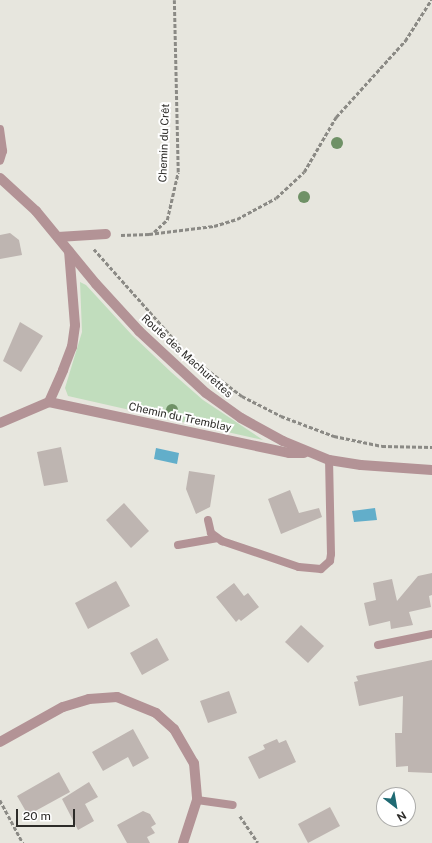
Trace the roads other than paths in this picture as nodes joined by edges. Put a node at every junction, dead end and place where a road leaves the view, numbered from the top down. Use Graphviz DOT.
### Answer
graph roads {
  1 [pos="0,129"];
  2 [pos="0,162"];
  3 [pos="0,178"];
  4 [pos="106,234"];
  5 [pos="58,237"];
  6 [pos="69,251"];
  7 [pos="49,402"];
  8 [pos="0,423"];
  9 [pos="306,453"];
  10 [pos="329,460"];
  11 [pos="432,470"];
  12 [pos="208,520"];
  13 [pos="216,538"];
  14 [pos="178,545"];
  15 [pos="432,634"];
  16 [pos="378,645"];
  17 [pos="0,742"];
  18 [pos="197,800"];
  19 [pos="233,805"];
  20 [pos="183,843"];
  1 -- 2 [label="lane"];
  3 -- 5 [label="street, Route des Machurettes"];
  4 -- 5 [label="street"];
  5 -- 6 [label="street, Route des Machurettes"];
  6 -- 7 [label="street"];
  6 -- 9 [label="street, Route des Machurettes"];
  7 -- 8 [label="street"];
  7 -- 9 [label="street, Chemin du Tremblay"];
  9 -- 10 [label="street, Route des Machurettes"];
  10 -- 11 [label="street, Route des Machurettes"];
  10 -- 13 [label="lane"];
  12 -- 13 [label="lane"];
  13 -- 14 [label="lane"];
  15 -- 16 [label="lane"];
  17 -- 18 [label="street"];
  18 -- 19 [label="lane"];
  18 -- 20 [label="street"];
}
